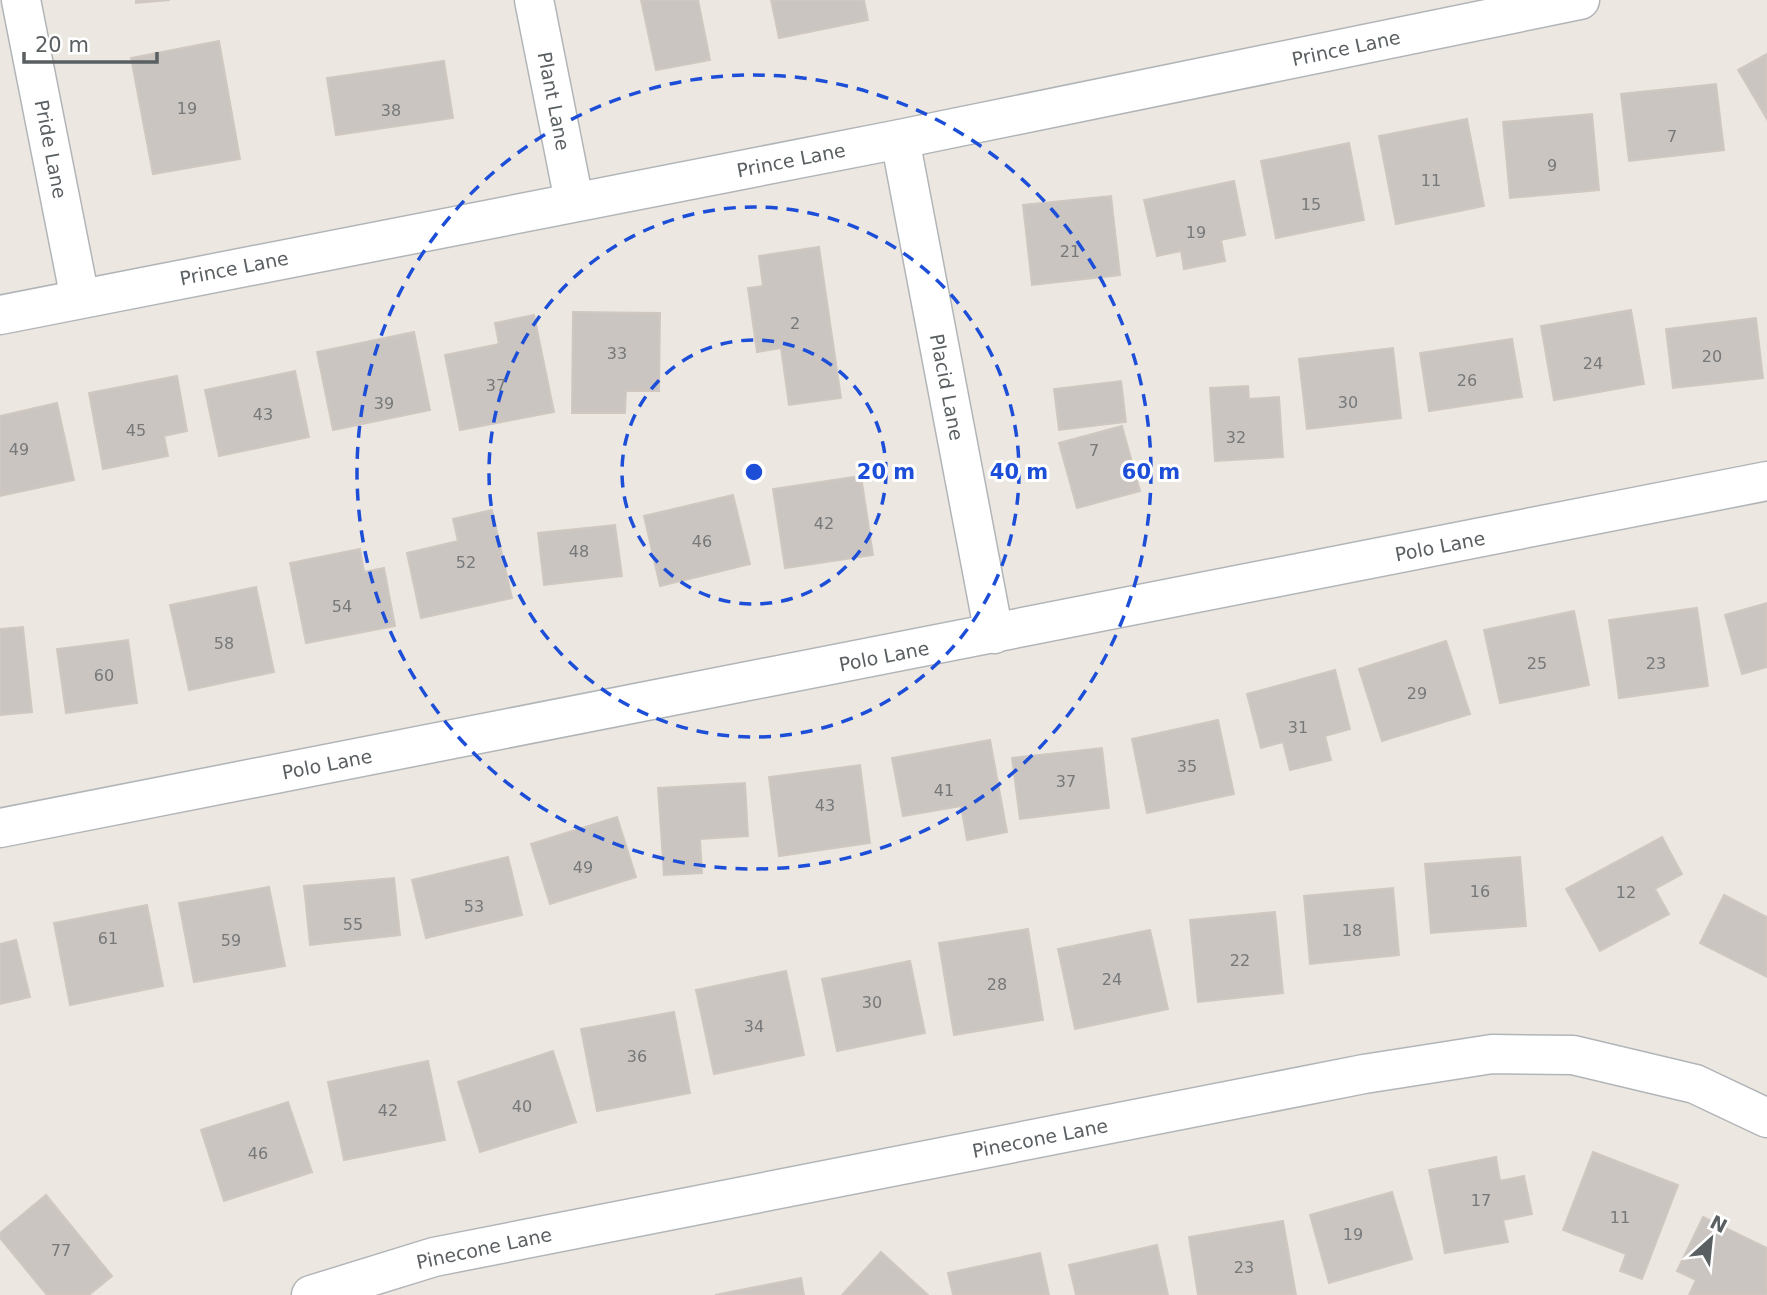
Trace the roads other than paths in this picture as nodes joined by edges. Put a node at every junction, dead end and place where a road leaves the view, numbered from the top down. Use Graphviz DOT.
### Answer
graph roads {
  1 [pos="21,0"];
  2 [pos="534,0"];
  3 [pos="1580,0"];
  4 [pos="900,139"];
  5 [pos="573,201"];
  6 [pos="80,299"];
  7 [pos="0,314"];
  8 [pos="1767,481"];
  9 [pos="994,634"];
  10 [pos="0,828"];
  11 [pos="1767,1118"];
  12 [pos="311,1295"];
  1 -- 6 [label="street, Pride Lane"];
  2 -- 5 [label="street, Plant Lane"];
  3 -- 4 [label="street, Prince Lane"];
  4 -- 5 [label="street, Prince Lane"];
  4 -- 9 [label="street, Placid Lane"];
  5 -- 6 [label="street, Prince Lane"];
  6 -- 7 [label="street, Prince Lane"];
  8 -- 9 [label="street, Polo Lane"];
  9 -- 10 [label="street, Polo Lane"];
  11 -- 12 [label="street, Pinecone Lane"];
}
